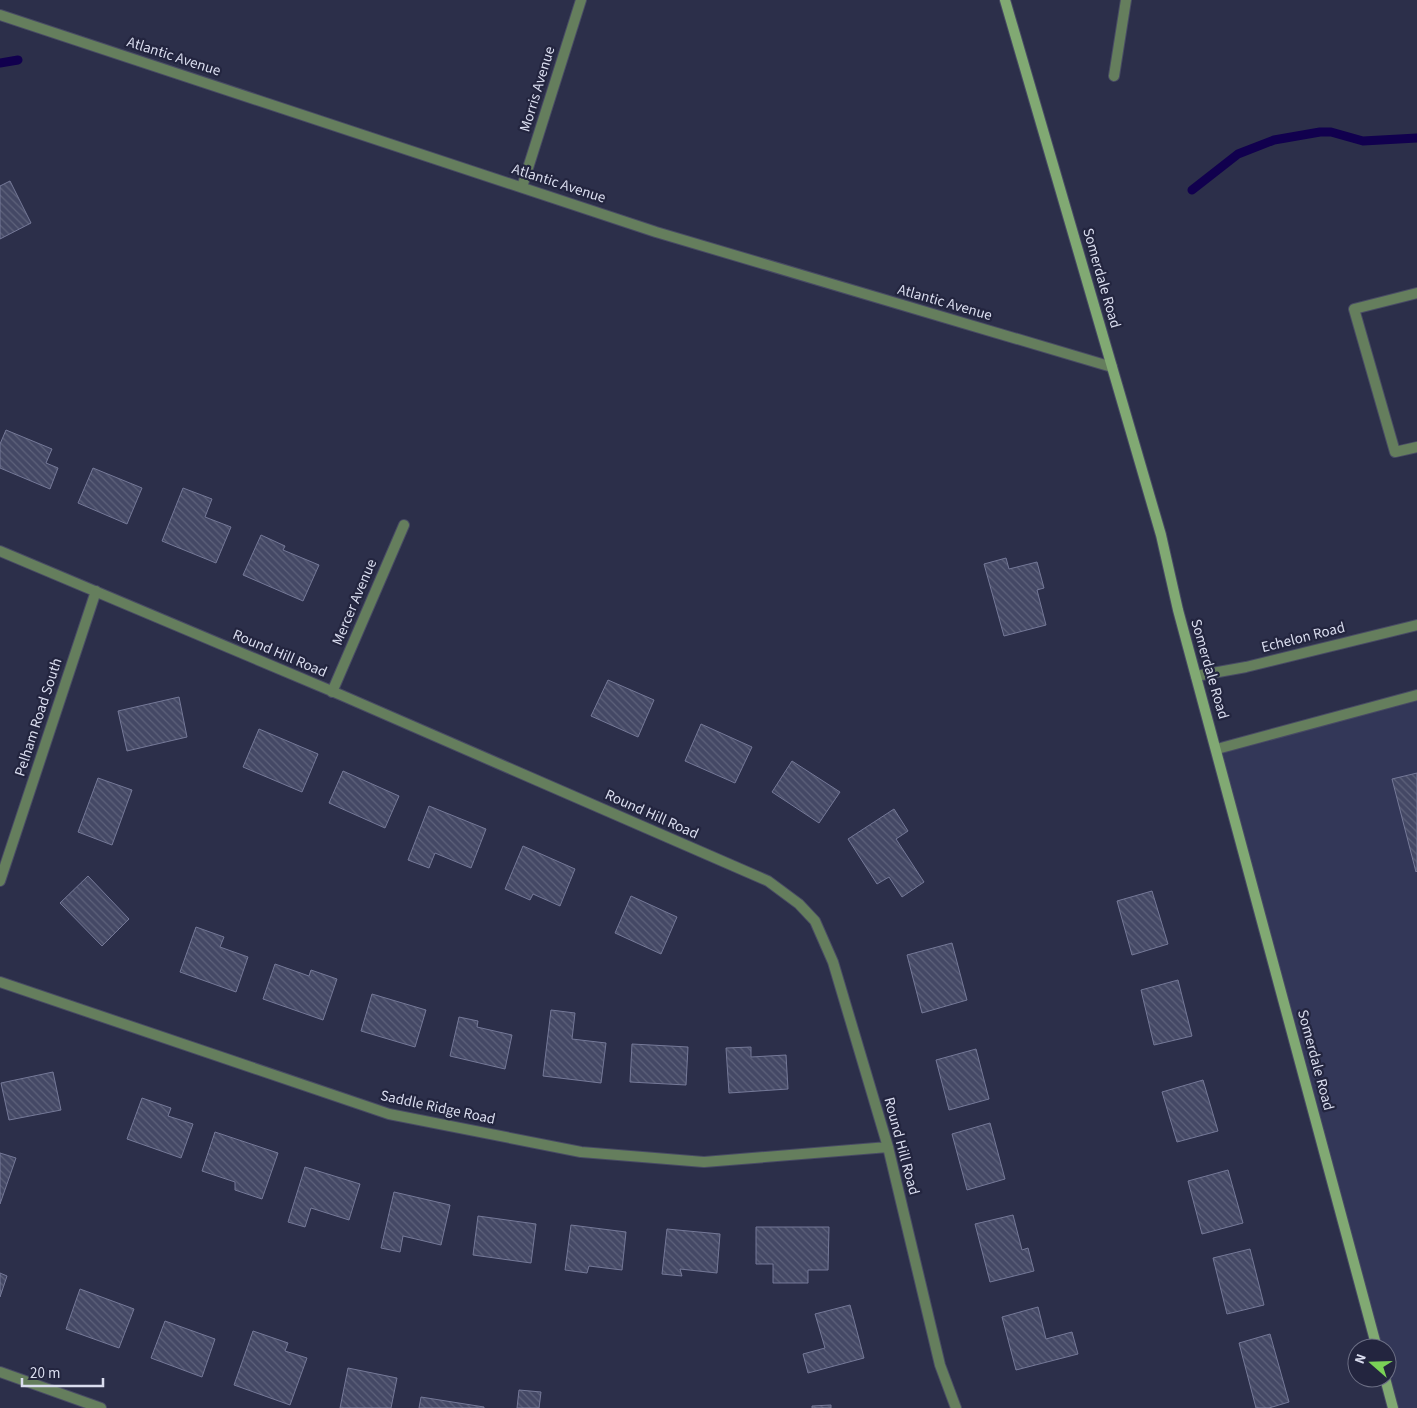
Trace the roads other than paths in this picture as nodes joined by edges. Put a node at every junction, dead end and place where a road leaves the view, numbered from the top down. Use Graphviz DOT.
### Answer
graph roads {
  1 [pos="581,0"];
  2 [pos="1006,0"];
  3 [pos="1126,0"];
  4 [pos="0,15"];
  5 [pos="1114,76"];
  6 [pos="522,187"];
  7 [pos="1417,293"];
  8 [pos="1112,367"];
  9 [pos="1417,447"];
  10 [pos="404,525"];
  11 [pos="0,551"];
  12 [pos="96,591"];
  13 [pos="1417,625"];
  14 [pos="1196,676"];
  15 [pos="332,692"];
  16 [pos="1417,695"];
  17 [pos="1217,749"];
  18 [pos="0,881"];
  19 [pos="0,982"];
  20 [pos="888,1146"];
  21 [pos="1374,1338"];
  22 [pos="0,1372"];
  23 [pos="1388,1388"];
  24 [pos="101,1408"];
  25 [pos="956,1408"];
  26 [pos="1393,1408"];
  1 -- 6 [label="street, Morris Avenue"];
  2 -- 8 [label="main road, Somerdale Road"];
  3 -- 5 [label="street"];
  4 -- 6 [label="street, Atlantic Avenue"];
  6 -- 8 [label="street, Atlantic Avenue"];
  7 -- 9 [label="street"];
  8 -- 14 [label="main road, Somerdale Road"];
  10 -- 15 [label="street, Mercer Avenue"];
  11 -- 12 [label="street, Round Hill Road"];
  12 -- 15 [label="street, Round Hill Road"];
  12 -- 18 [label="street, Pelham Road South"];
  13 -- 14 [label="street, Echelon Road"];
  14 -- 17 [label="main road, Somerdale Road"];
  15 -- 20 [label="street, Round Hill Road"];
  16 -- 17 [label="street"];
  17 -- 21 [label="main road, Somerdale Road"];
  19 -- 20 [label="street, Saddle Ridge Road"];
  20 -- 25 [label="street, Round Hill Road"];
  22 -- 24 [label="street"];
  23 -- 26 [label="main road"];
}
